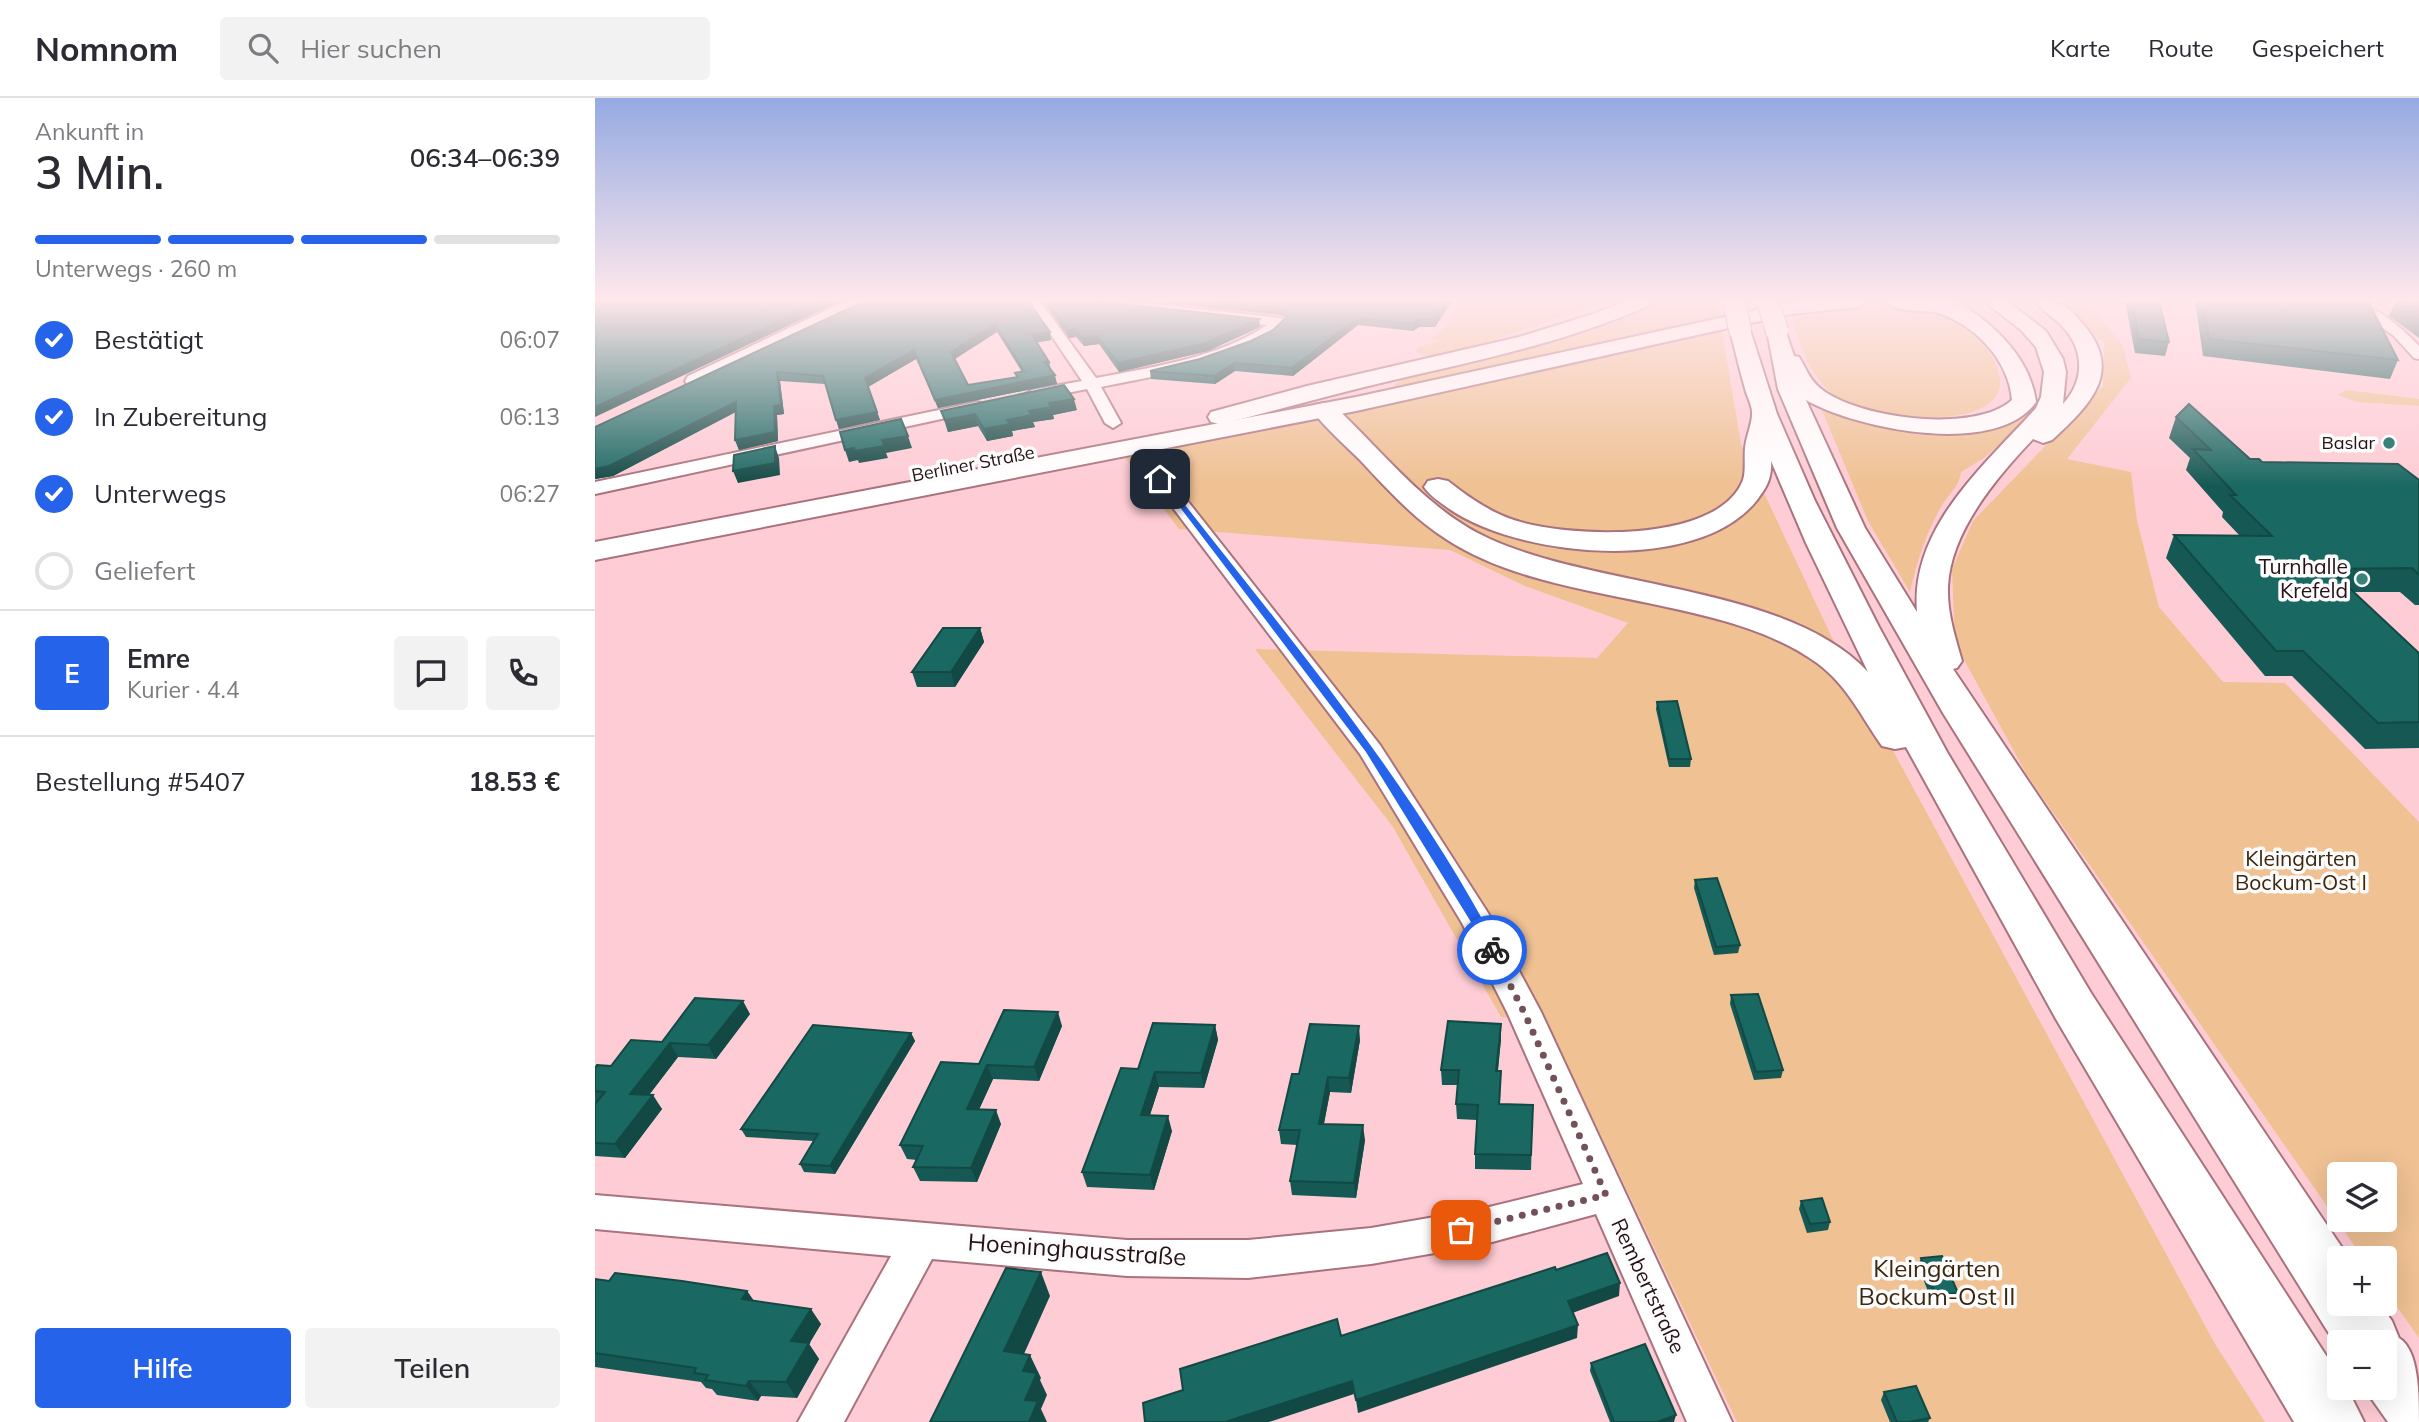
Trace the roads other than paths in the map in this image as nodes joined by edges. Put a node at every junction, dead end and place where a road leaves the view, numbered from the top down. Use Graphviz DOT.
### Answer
graph roads {
  1 [pos="733,363"];
  2 [pos="1077,363"];
  3 [pos="1183,363"];
  4 [pos="1437,363"];
  5 [pos="1534,363"];
  6 [pos="1750,363"];
  7 [pos="1788,363"];
  8 [pos="1794,363"];
  9 [pos="2008,363"];
  10 [pos="2054,363"];
  11 [pos="2089,363"];
  12 [pos="1091,383"];
  13 [pos="676,390"];
  14 [pos="1016,398"];
  15 [pos="1353,399"];
  16 [pos="991,404"];
  17 [pos="1311,406"];
  18 [pos="1764,412"];
  19 [pos="1226,422"];
  20 [pos="1113,423"];
  21 [pos="1358,445"];
  22 [pos="1135,446"];
  23 [pos="1985,483"];
  24 [pos="595,488"];
  25 [pos="595,536"];
  26 [pos="595,551"];
  27 [pos="1961,713"];
  28 [pos="1991,869"];
  29 [pos="1606,1195"];
  30 [pos="595,1212"];
  31 [pos="921,1240"];
  32 [pos="2327,1277"];
  33 [pos="2397,1380"];
  34 [pos="2419,1411"];
  35 [pos="820,1422"];
  36 [pos="1710,1422"];
  37 [pos="2331,1422"];
  1 -- 13 [label="main road"];
  2 -- 12 [label="street"];
  3 -- 12 [label="street"];
  4 -- 19 [label="main road"];
  5 -- 15 [label="main road, Berliner Straße"];
  6 -- 18 [label="main road, bridge"];
  7 -- 27 [label="main road"];
  8 -- 9 [label="main road"];
  10 -- 23 [label="main road"];
  11 -- 23 [label="main road"];
  12 -- 14 [label="street"];
  12 -- 20 [label="street"];
  15 -- 17 [label="main road, Berliner Straße"];
  15 -- 18 [label="main road"];
  16 -- 24 [label="street"];
  17 -- 19 [label="main road, Berliner Straße"];
  17 -- 21 [label="main road"];
  18 -- 28 [label="main road"];
  19 -- 21 [label="main road"];
  19 -- 22 [label="main road, Berliner Straße"];
  19 -- 25 [label="main road, Berliner Straße"];
  21 -- 28 [label="main road"];
  22 -- 26 [label="main road, Berliner Straße"];
  22 -- 29 [label="street, Rembertstraße"];
  23 -- 27 [label="main road"];
  27 -- 32 [label="main road"];
  28 -- 37 [label="main road"];
  29 -- 31 [label="street, Hoeninghausstraße"];
  29 -- 36 [label="street, Rembertstraße"];
  30 -- 31 [label="street, Hoeninghausstraße"];
  31 -- 35 [label="street"];
  33 -- 34 [label="main road"];
}
